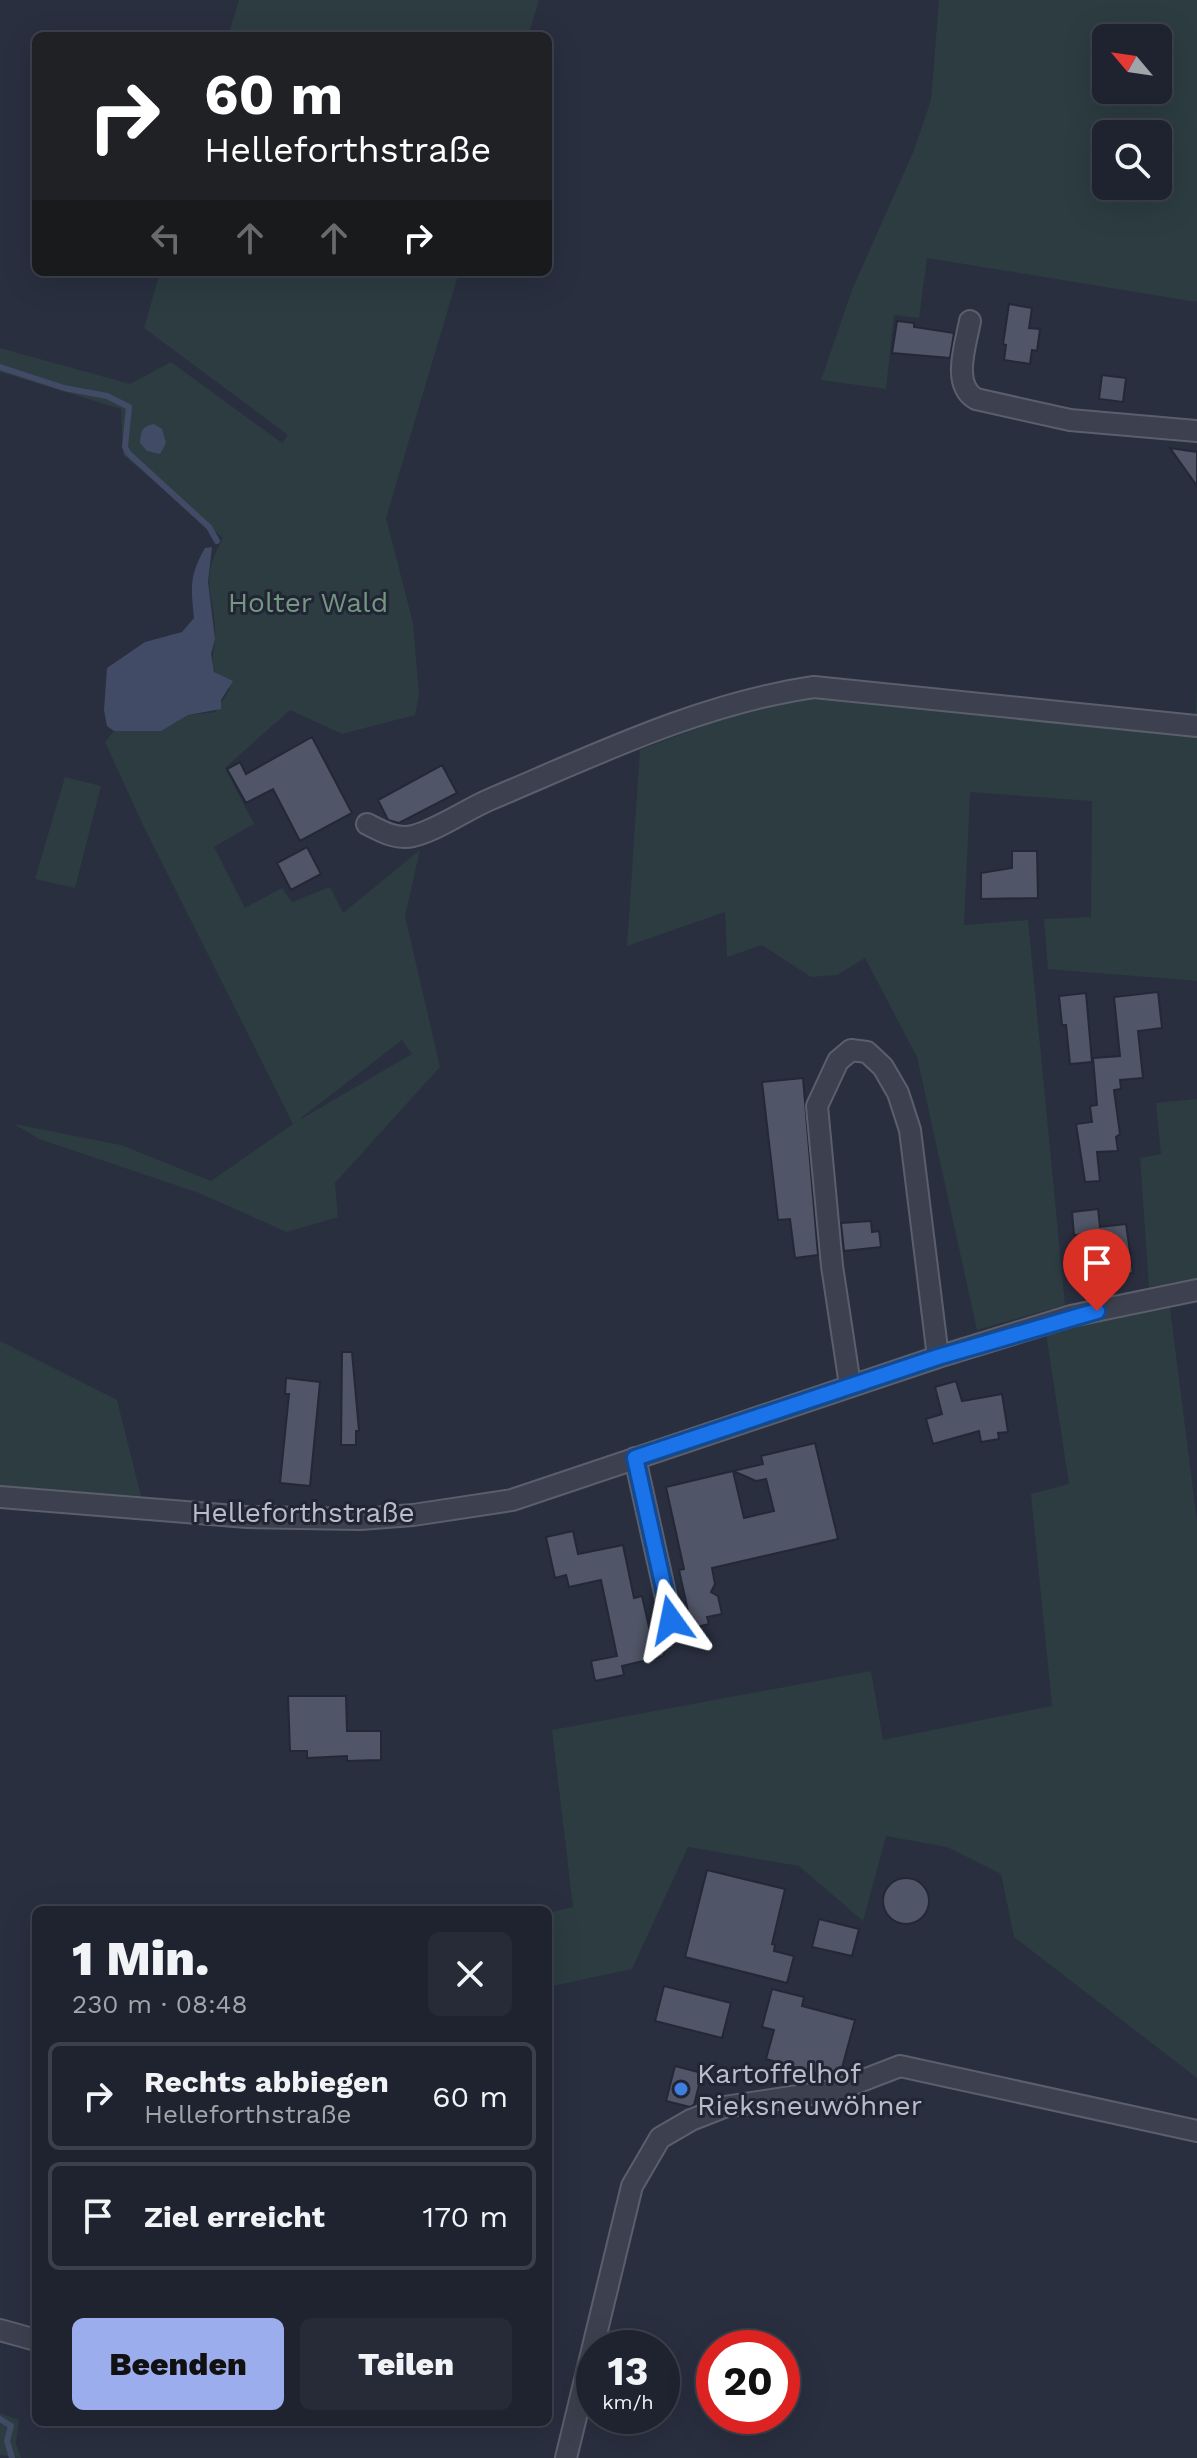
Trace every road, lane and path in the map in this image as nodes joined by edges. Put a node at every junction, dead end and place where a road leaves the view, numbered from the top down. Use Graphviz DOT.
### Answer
graph roads {
  1 [pos="970,321"];
  2 [pos="1197,431"];
  3 [pos="1197,726"];
  4 [pos="367,824"];
  5 [pos="1197,1290"];
  6 [pos="938,1357"];
  7 [pos="850,1385"];
  8 [pos="635,1458"];
  9 [pos="0,1497"];
  10 [pos="671,1620"];
  11 [pos="1197,2131"];
  12 [pos="0,2330"];
  13 [pos="32,2339"];
  14 [pos="566,2458"];
  1 -- 2 [label="street"];
  3 -- 4 [label="street"];
  5 -- 6 [label="street, Helleforthstraße"];
  6 -- 7 [label="street, Helleforthstraße"];
  6 -- 7 [label="street"];
  7 -- 8 [label="street, Helleforthstraße"];
  8 -- 9 [label="street, Helleforthstraße"];
  8 -- 10 [label="street"];
  11 -- 14 [label="street"];
  12 -- 13 [label="street"];
}
